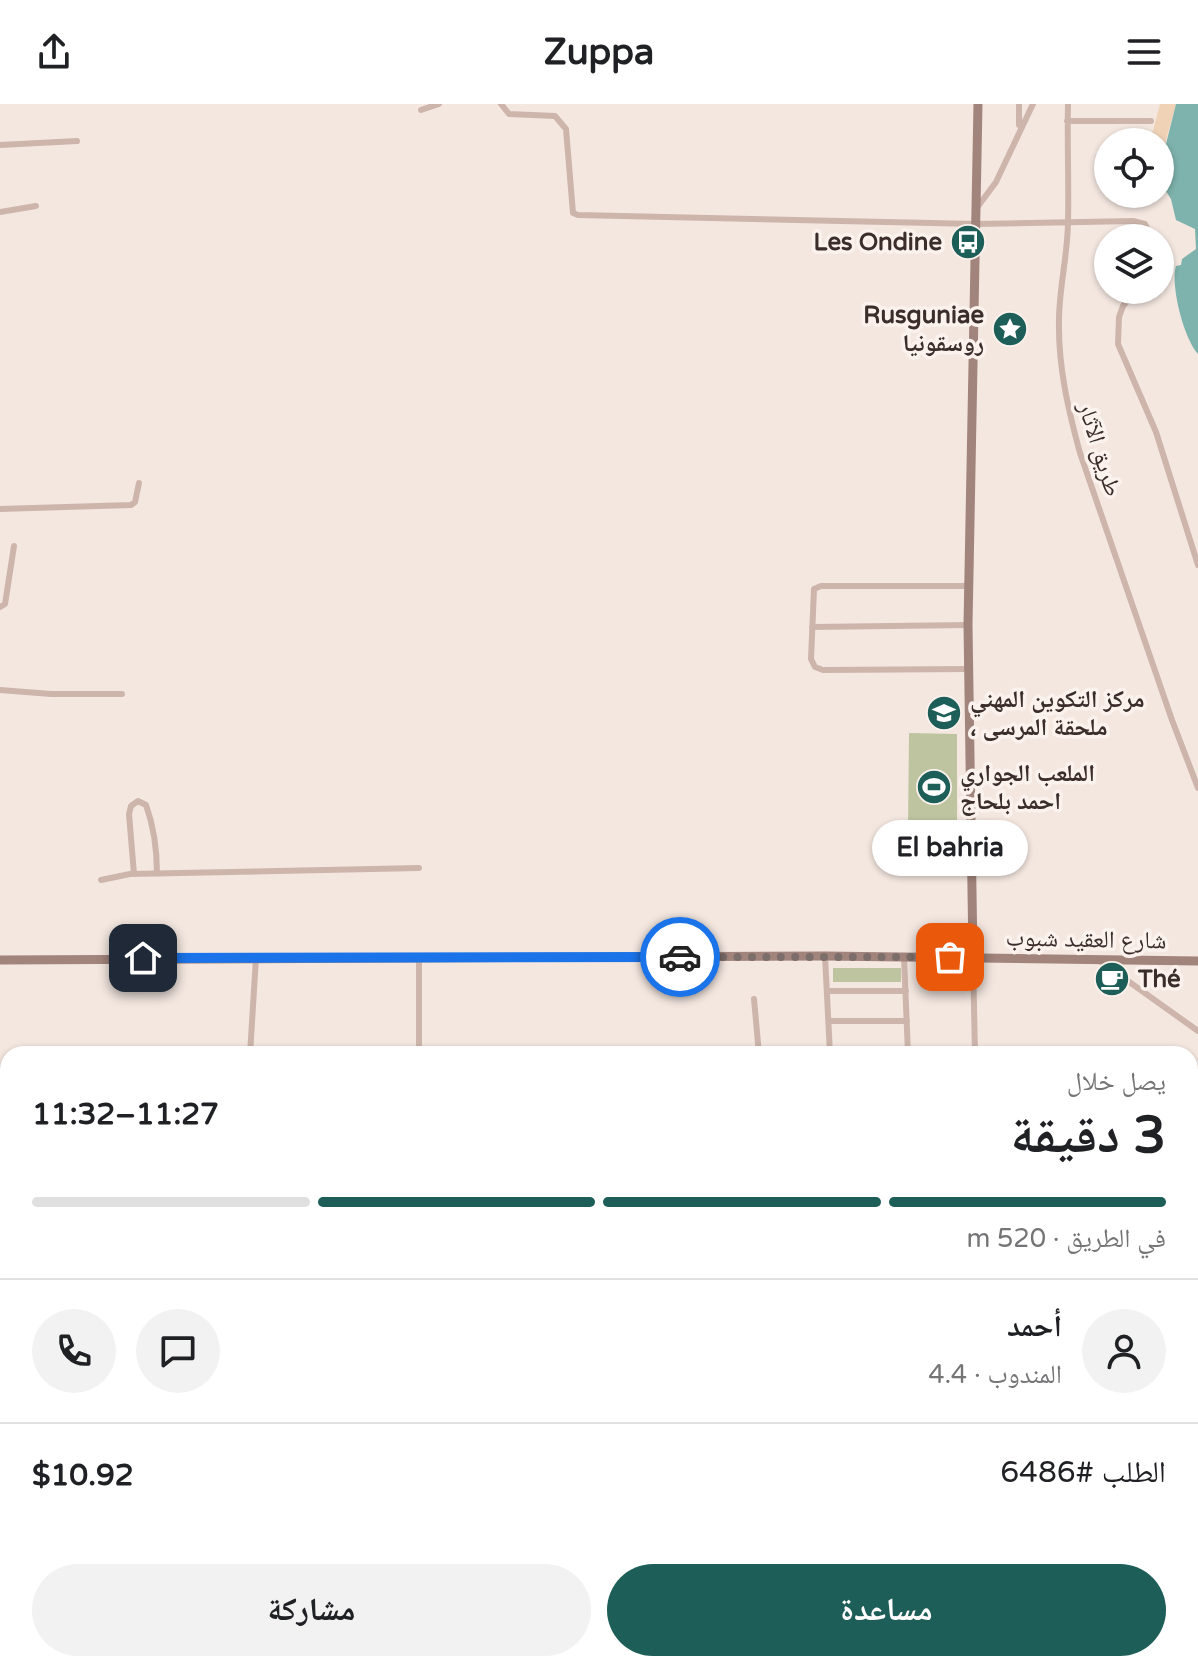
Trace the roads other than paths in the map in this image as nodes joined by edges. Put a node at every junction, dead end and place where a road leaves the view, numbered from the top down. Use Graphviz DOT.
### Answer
graph roads {
  1 [pos="439,104"];
  2 [pos="501,104"];
  3 [pos="978,104"];
  4 [pos="1019,104"];
  5 [pos="1068,104"];
  6 [pos="1030,105"];
  7 [pos="421,110"];
  8 [pos="1067,121"];
  9 [pos="1151,121"];
  10 [pos="1019,128"];
  11 [pos="77,141"];
  12 [pos="0,145"];
  13 [pos="36,206"];
  14 [pos="976,209"];
  15 [pos="0,212"];
  16 [pos="1068,221"];
  17 [pos="976,224"];
  18 [pos="1143,224"];
  19 [pos="1125,304"];
  20 [pos="139,483"];
  21 [pos="0,509"];
  22 [pos="14,546"];
  23 [pos="1198,565"];
  24 [pos="968,586"];
  25 [pos="0,607"];
  26 [pos="968,625"];
  27 [pos="812,627"];
  28 [pos="970,669"];
  29 [pos="0,690"];
  30 [pos="122,694"];
  31 [pos="1198,788"];
  32 [pos="419,868"];
  33 [pos="134,874"];
  34 [pos="157,874"];
  35 [pos="101,880"];
  36 [pos="825,956"];
  37 [pos="256,957"];
  38 [pos="419,957"];
  39 [pos="904,957"];
  40 [pos="973,957"];
  41 [pos="1098,959"];
  42 [pos="0,960"];
  43 [pos="1198,961"];
  44 [pos="828,991"];
  45 [pos="906,991"];
  46 [pos="754,999"];
  47 [pos="829,1021"];
  48 [pos="907,1021"];
  49 [pos="1198,1031"];
  50 [pos="250,1046"];
  51 [pos="419,1046"];
  52 [pos="758,1046"];
  53 [pos="830,1046"];
  54 [pos="908,1046"];
  55 [pos="975,1046"];
  1 -- 7 [label="street"];
  2 -- 17 [label="street"];
  3 -- 14 [label="main road"];
  4 -- 10 [label="street"];
  5 -- 8 [label="street, طريق الآثار"];
  6 -- 10 [label="street"];
  8 -- 9 [label="street"];
  8 -- 16 [label="street, طريق الآثار"];
  10 -- 14 [label="street"];
  11 -- 12 [label="street"];
  13 -- 15 [label="street"];
  14 -- 17 [label="main road"];
  16 -- 17 [label="street"];
  16 -- 18 [label="street"];
  16 -- 31 [label="street, طريق الآثار"];
  17 -- 24 [label="main road"];
  19 -- 23 [label="street"];
  20 -- 21 [label="street"];
  22 -- 25 [label="street"];
  24 -- 26 [label="main road"];
  24 -- 27 [label="street"];
  26 -- 27 [label="street"];
  26 -- 28 [label="main road"];
  27 -- 28 [label="street"];
  28 -- 40 [label="main road"];
  29 -- 30 [label="street"];
  32 -- 34 [label="street"];
  33 -- 34 [label="street"];
  33 -- 34 [label="street"];
  33 -- 35 [label="street"];
  36 -- 38 [label="main road, شارع العقيد شبوب"];
  36 -- 39 [label="main road, شارع العقيد شبوب"];
  36 -- 44 [label="street"];
  37 -- 38 [label="main road, شارع العقيد شبوب"];
  37 -- 42 [label="main road, شارع العقيد شبوب"];
  37 -- 50 [label="street"];
  38 -- 51 [label="street"];
  39 -- 40 [label="main road, شارع العقيد شبوب"];
  39 -- 45 [label="street"];
  40 -- 41 [label="main road, شارع العقيد شبوب"];
  40 -- 55 [label="street"];
  41 -- 43 [label="main road, شارع العقيد شبوب"];
  41 -- 49 [label="street"];
  44 -- 45 [label="street"];
  44 -- 47 [label="street"];
  45 -- 48 [label="street"];
  46 -- 52 [label="street"];
  47 -- 48 [label="street"];
  47 -- 53 [label="street"];
  48 -- 54 [label="street"];
}
